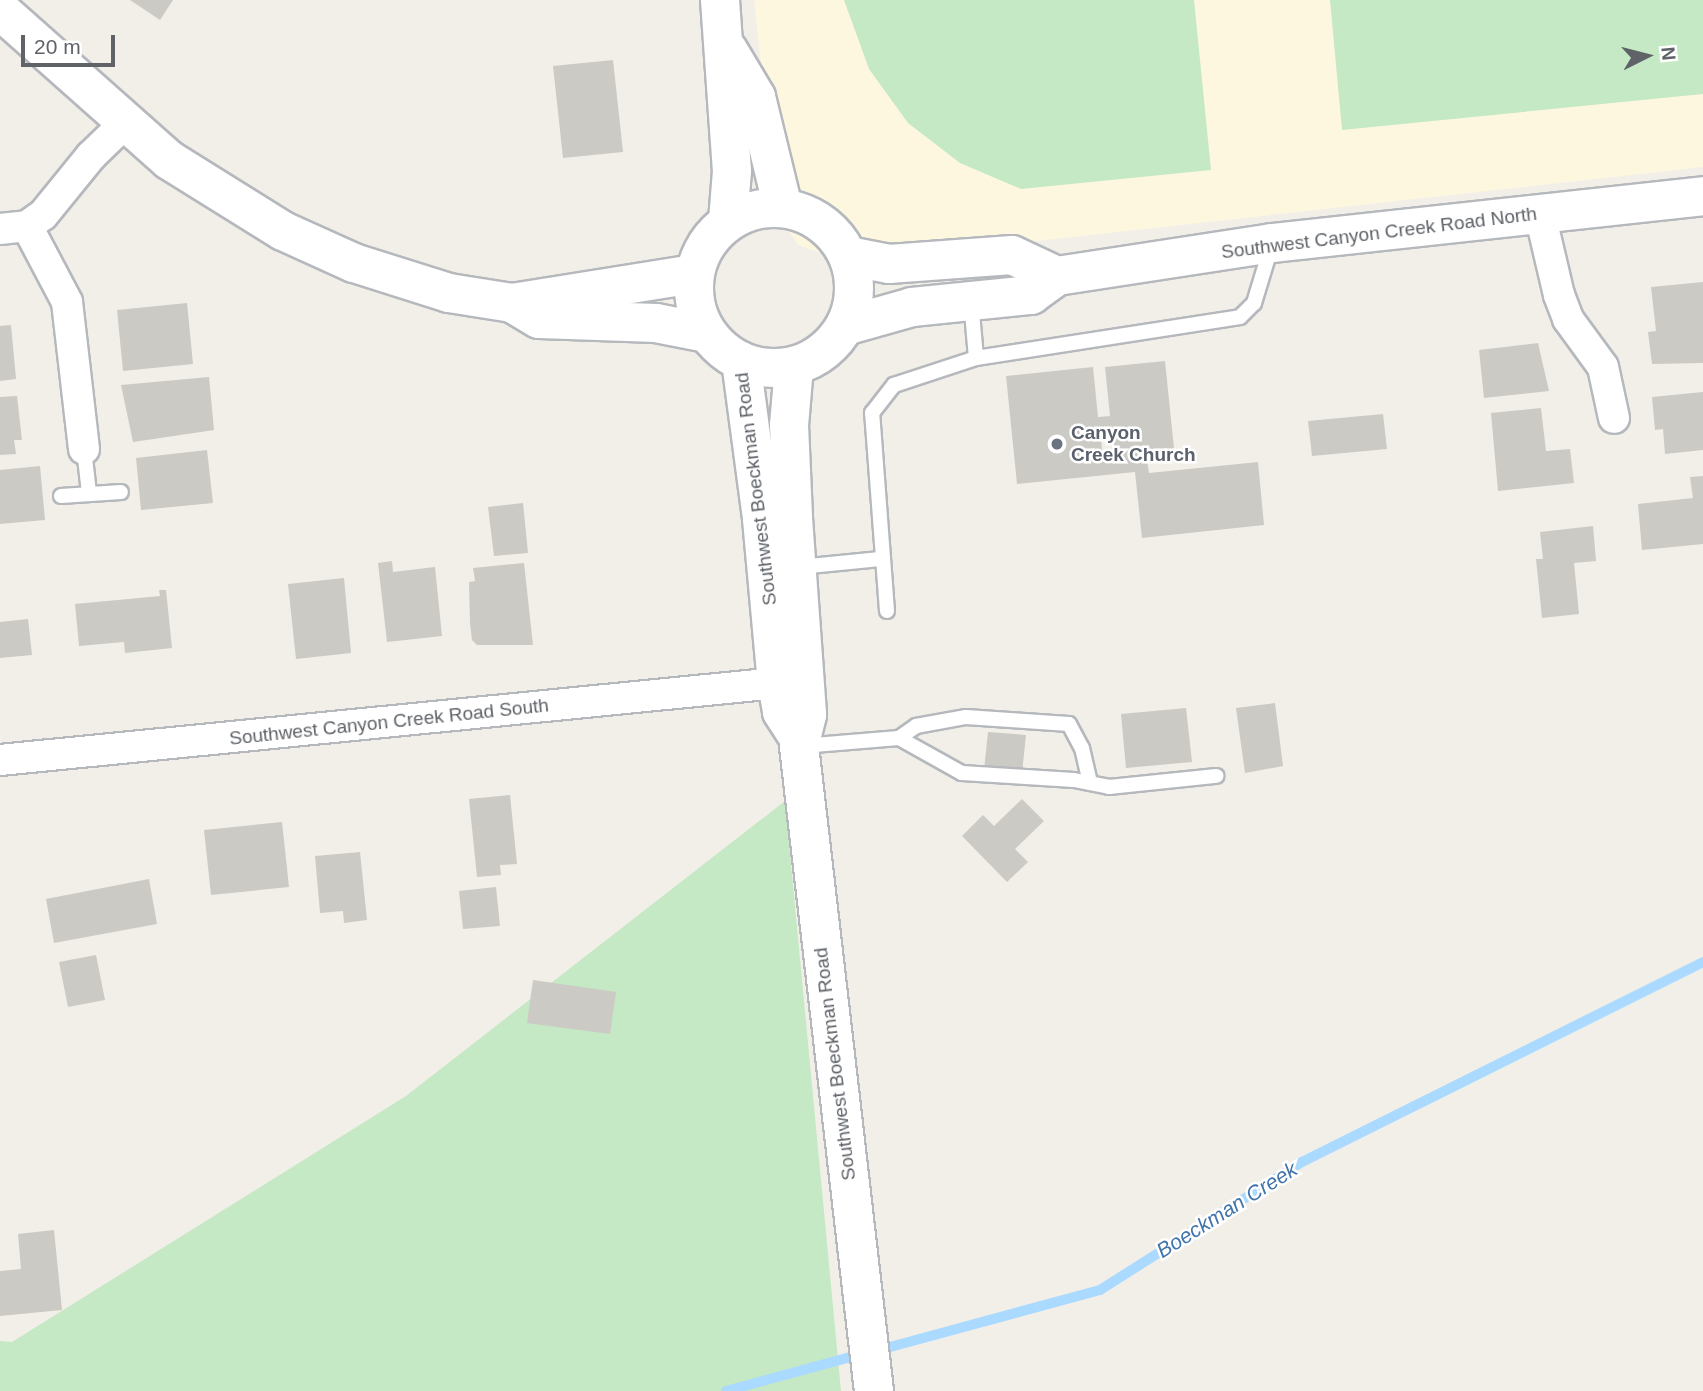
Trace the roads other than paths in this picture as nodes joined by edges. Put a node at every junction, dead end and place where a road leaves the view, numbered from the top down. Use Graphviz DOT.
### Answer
graph roads {
  1 [pos="720,0"];
  2 [pos="0,10"];
  3 [pos="725,45"];
  4 [pos="125,123"];
  5 [pos="1703,196"];
  6 [pos="783,208"];
  7 [pos="1541,214"];
  8 [pos="728,221"];
  9 [pos="13,227"];
  10 [pos="1272,243"];
  11 [pos="848,256"];
  12 [pos="694,274"];
  13 [pos="1057,276"];
  14 [pos="971,300"];
  15 [pos="512,303"];
  16 [pos="845,326"];
  17 [pos="706,333"];
  18 [pos="976,358"];
  19 [pos="741,361"];
  20 [pos="794,367"];
  21 [pos="1614,418"];
  22 [pos="84,449"];
  23 [pos="121,492"];
  24 [pos="89,493"];
  25 [pos="61,496"];
  26 [pos="881,559"];
  27 [pos="796,568"];
  28 [pos="887,611"];
  29 [pos="777,684"];
  30 [pos="899,738"];
  31 [pos="799,742"];
  32 [pos="0,760"];
  33 [pos="1216,776"];
  34 [pos="1090,783"];
  35 [pos="874,1391"];
  1 -- 3 [label="main road"];
  2 -- 4 [label="main road"];
  3 -- 6 [label="main road"];
  3 -- 8 [label="main road"];
  4 -- 9 [label="street"];
  4 -- 15 [label="main road"];
  5 -- 7 [label="main road, Southwest Canyon Creek Road North"];
  6 -- 8 [label="main road"];
  6 -- 11 [label="main road"];
  7 -- 10 [label="main road, Southwest Canyon Creek Road North"];
  7 -- 21 [label="street"];
  8 -- 12 [label="main road"];
  9 -- 22 [label="street"];
  10 -- 13 [label="main road, Southwest Canyon Creek Road North"];
  10 -- 18 [label="lane"];
  11 -- 13 [label="main road"];
  11 -- 16 [label="main road"];
  12 -- 15 [label="main road"];
  12 -- 17 [label="main road"];
  13 -- 14 [label="main road, Southwest Canyon Creek Road North"];
  14 -- 16 [label="main road, Southwest Canyon Creek Road North"];
  14 -- 18 [label="lane"];
  15 -- 17 [label="main road"];
  16 -- 20 [label="main road"];
  17 -- 19 [label="main road"];
  18 -- 26 [label="lane"];
  19 -- 20 [label="main road"];
  19 -- 29 [label="main road, Southwest Boeckman Road"];
  20 -- 27 [label="main road, Southwest Boeckman Road"];
  22 -- 24 [label="lane"];
  23 -- 24 [label="lane"];
  24 -- 25 [label="lane"];
  26 -- 27 [label="lane"];
  26 -- 28 [label="lane"];
  27 -- 31 [label="main road, Southwest Boeckman Road"];
  29 -- 31 [label="main road, Southwest Boeckman Road"];
  29 -- 32 [label="street, Southwest Canyon Creek Road South"];
  30 -- 31 [label="lane"];
  30 -- 34 [label="lane"];
  30 -- 34 [label="lane"];
  31 -- 35 [label="main road, Southwest Boeckman Road"];
  33 -- 34 [label="lane"];
}
